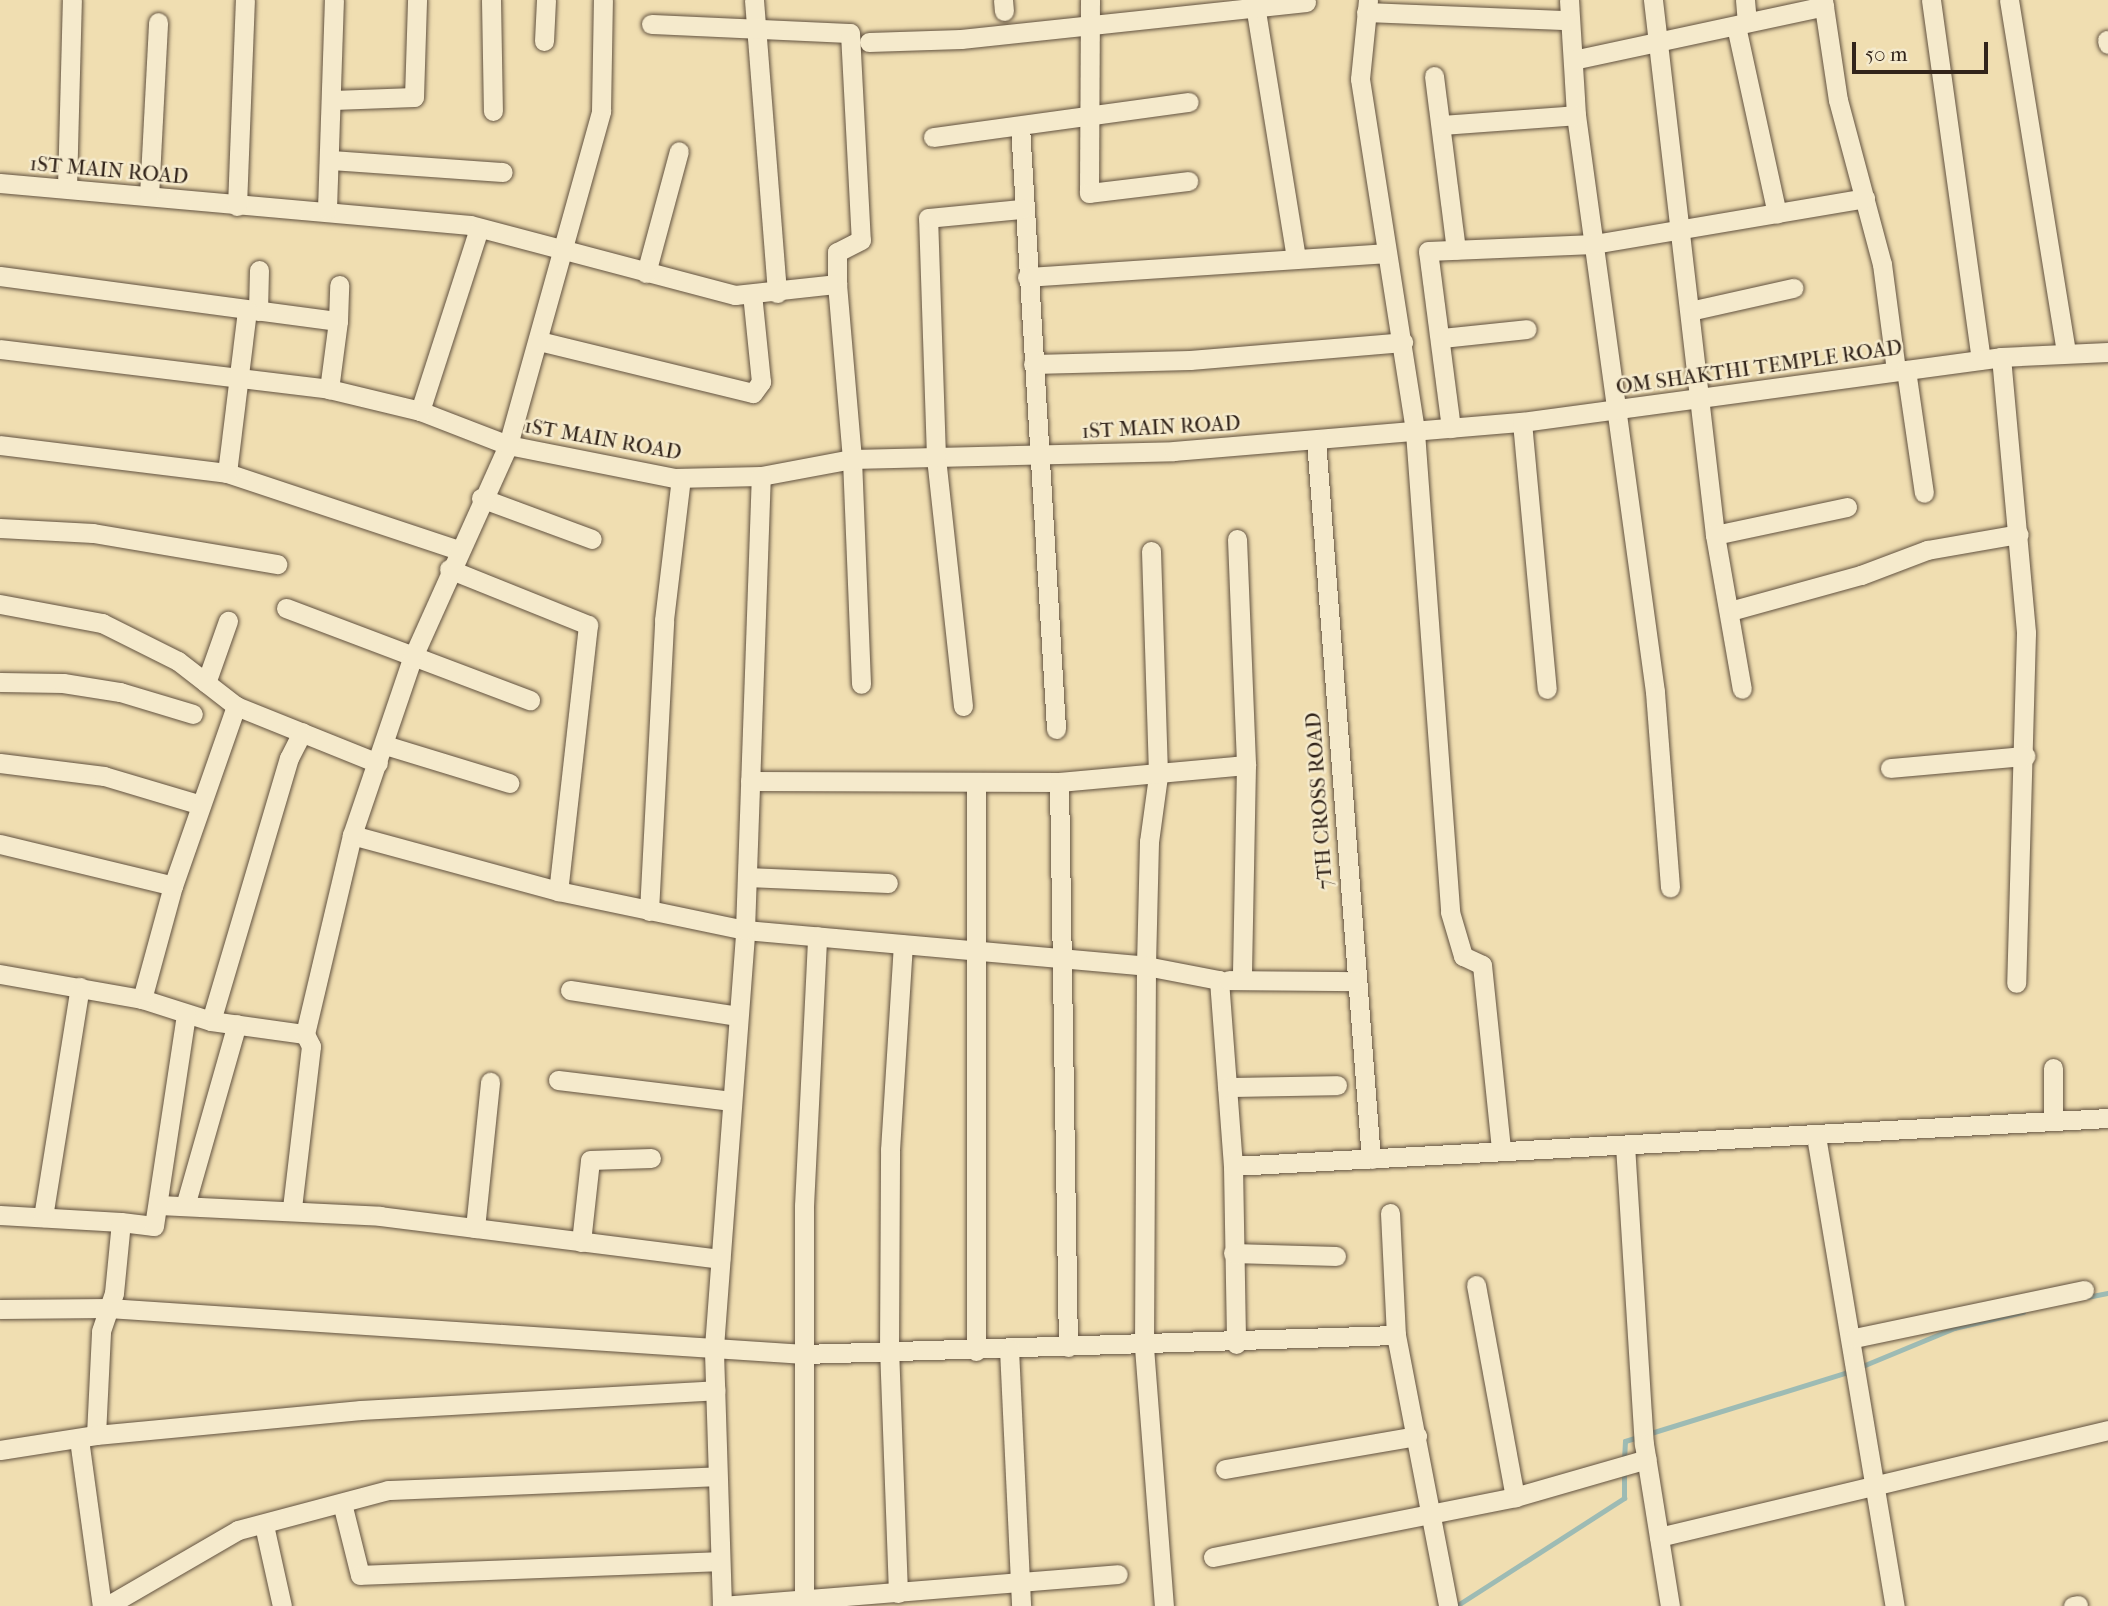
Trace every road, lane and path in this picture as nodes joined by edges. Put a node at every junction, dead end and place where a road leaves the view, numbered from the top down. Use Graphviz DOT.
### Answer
graph roads {
  1 [pos="72,0"];
  2 [pos="245,0"];
  3 [pos="334,0"];
  4 [pos="417,0"];
  5 [pos="491,0"];
  6 [pos="546,0"];
  7 [pos="603,0"];
  8 [pos="754,0"];
  9 [pos="1090,0"];
  10 [pos="1569,0"];
  11 [pos="1653,0"];
  12 [pos="1745,0"];
  13 [pos="1931,0"];
  14 [pos="2009,0"];
  15 [pos="1306,2"];
  16 [pos="1823,3"];
  17 [pos="1255,5"];
  18 [pos="1367,6"];
  19 [pos="1569,20"];
  20 [pos="158,22"];
  21 [pos="651,24"];
  22 [pos="1742,24"];
  23 [pos="1087,26"];
  24 [pos="756,28"];
  25 [pos="544,41"];
  26 [pos="869,42"];
  27 [pos="1659,42"];
  28 [pos="1573,60"];
  29 [pos="1434,76"];
  30 [pos="333,100"];
  31 [pos="1189,102"];
  32 [pos="493,111"];
  33 [pos="1090,114"];
  34 [pos="1576,115"];
  35 [pos="1441,125"];
  36 [pos="1020,126"];
  37 [pos="933,137"];
  38 [pos="679,151"];
  39 [pos="331,160"];
  40 [pos="503,172"];
  41 [pos="1188,181"];
  42 [pos="0,183"];
  43 [pos="67,187"];
  44 [pos="149,196"];
  45 [pos="1865,198"];
  46 [pos="237,206"];
  47 [pos="327,209"];
  48 [pos="1022,209"];
  49 [pos="1777,214"];
  50 [pos="1681,226"];
  51 [pos="479,228"];
  52 [pos="1594,244"];
  53 [pos="1456,250"];
  54 [pos="565,253"];
  55 [pos="1386,253"];
  56 [pos="1296,259"];
  57 [pos="259,270"];
  58 [pos="646,273"];
  59 [pos="0,276"];
  60 [pos="1027,277"];
  61 [pos="837,284"];
  62 [pos="339,285"];
  63 [pos="1793,288"];
  64 [pos="777,293"];
  65 [pos="752,294"];
  66 [pos="253,310"];
  67 [pos="1690,311"];
  68 [pos="338,321"];
  69 [pos="1527,329"];
  70 [pos="1442,338"];
  71 [pos="539,341"];
  72 [pos="1403,342"];
  73 [pos="0,349"];
  74 [pos="2066,350"];
  75 [pos="2108,352"];
  76 [pos="2001,357"];
  77 [pos="1981,360"];
  78 [pos="1033,364"];
  79 [pos="1901,370"];
  80 [pos="236,374"];
  81 [pos="329,390"];
  82 [pos="1701,396"];
  83 [pos="1616,409"];
  84 [pos="420,411"];
  85 [pos="1522,422"];
  86 [pos="1451,428"];
  87 [pos="1415,432"];
  88 [pos="1316,440"];
  89 [pos="0,445"];
  90 [pos="508,445"];
  91 [pos="1040,456"];
  92 [pos="936,457"];
  93 [pos="852,459"];
  94 [pos="227,473"];
  95 [pos="761,476"];
  96 [pos="681,478"];
  97 [pos="1924,493"];
  98 [pos="481,498"];
  99 [pos="1847,507"];
  100 [pos="0,528"];
  101 [pos="2019,534"];
  102 [pos="1715,536"];
  103 [pos="1237,538"];
  104 [pos="592,539"];
  105 [pos="459,550"];
  106 [pos="1151,551"];
  107 [pos="276,564"];
  108 [pos="449,569"];
  109 [pos="0,604"];
  110 [pos="286,608"];
  111 [pos="1730,611"];
  112 [pos="228,621"];
  113 [pos="412,659"];
  114 [pos="0,682"];
  115 [pos="206,682"];
  116 [pos="861,684"];
  117 [pos="1547,689"];
  118 [pos="1742,689"];
  119 [pos="530,700"];
  120 [pos="236,706"];
  121 [pos="962,706"];
  122 [pos="192,714"];
  123 [pos="1056,729"];
  124 [pos="302,732"];
  125 [pos="381,754"];
  126 [pos="2025,756"];
  127 [pos="0,763"];
  128 [pos="1246,765"];
  129 [pos="1890,768"];
  130 [pos="1158,776"];
  131 [pos="750,781"];
  132 [pos="1059,782"];
  133 [pos="509,783"];
  134 [pos="976,783"];
  135 [pos="201,805"];
  136 [pos="352,835"];
  137 [pos="0,844"];
  138 [pos="747,877"];
  139 [pos="888,884"];
  140 [pos="173,886"];
  141 [pos="1671,887"];
  142 [pos="558,891"];
  143 [pos="649,911"];
  144 [pos="745,930"];
  145 [pos="817,936"];
  146 [pos="903,944"];
  147 [pos="979,951"];
  148 [pos="1060,958"];
  149 [pos="1146,966"];
  150 [pos="0,974"];
  151 [pos="1219,980"];
  152 [pos="1242,980"];
  153 [pos="1354,981"];
  154 [pos="2016,983"];
  155 [pos="80,987"];
  156 [pos="570,990"];
  157 [pos="142,999"];
  158 [pos="186,1015"];
  159 [pos="738,1016"];
  160 [pos="211,1021"];
  161 [pos="237,1024"];
  162 [pos="305,1034"];
  163 [pos="2053,1068"];
  164 [pos="558,1080"];
  165 [pos="490,1082"];
  166 [pos="1337,1084"];
  167 [pos="1227,1087"];
  168 [pos="732,1101"];
  169 [pos="2108,1118"];
  170 [pos="2053,1121"];
  171 [pos="1816,1136"];
  172 [pos="1625,1145"];
  173 [pos="1501,1148"];
  174 [pos="651,1158"];
  175 [pos="1371,1159"];
  176 [pos="1233,1166"];
  177 [pos="159,1205"];
  178 [pos="185,1206"];
  179 [pos="292,1208"];
  180 [pos="1390,1213"];
  181 [pos="0,1215"];
  182 [pos="43,1217"];
  183 [pos="121,1222"];
  184 [pos="475,1228"];
  185 [pos="581,1242"];
  186 [pos="1233,1253"];
  187 [pos="1336,1256"];
  188 [pos="720,1259"];
  189 [pos="1476,1285"];
  190 [pos="2084,1290"];
  191 [pos="108,1308"];
  192 [pos="0,1309"];
  193 [pos="1396,1335"];
  194 [pos="1236,1344"];
  195 [pos="1143,1346"];
  196 [pos="1854,1346"];
  197 [pos="714,1347"];
  198 [pos="1068,1347"];
  199 [pos="1009,1349"];
  200 [pos="975,1351"];
  201 [pos="889,1353"];
  202 [pos="804,1354"];
  203 [pos="715,1390"];
  204 [pos="2108,1430"];
  205 [pos="1417,1436"];
  206 [pos="88,1437"];
  207 [pos="0,1450"];
  208 [pos="1636,1452"];
  209 [pos="1225,1469"];
  210 [pos="716,1476"];
  211 [pos="1876,1483"];
  212 [pos="1515,1497"];
  213 [pos="342,1503"];
  214 [pos="1433,1511"];
  215 [pos="264,1525"];
  216 [pos="1660,1537"];
  217 [pos="1213,1557"];
  218 [pos="720,1561"];
  219 [pos="1118,1574"];
  220 [pos="1020,1583"];
  221 [pos="898,1593"];
  222 [pos="804,1600"];
  223 [pos="1443,1604"];
  224 [pos="104,1606"];
  225 [pos="282,1606"];
  226 [pos="722,1606"];
  227 [pos="1021,1606"];
  228 [pos="1164,1606"];
  229 [pos="1670,1606"];
  230 [pos="1895,1606"];
  1 -- 43 [label="street"];
  2 -- 46 [label="street"];
  3 -- 30 [label="street"];
  4 -- 30 [label="street"];
  5 -- 32 [label="street"];
  6 -- 25 [label="street"];
  7 -- 54 [label="street"];
  8 -- 24 [label="street"];
  9 -- 23 [label="street"];
  10 -- 19 [label="street"];
  11 -- 27 [label="street"];
  12 -- 22 [label="street"];
  13 -- 77 [label="street"];
  14 -- 74 [label="street"];
  15 -- 17 [label="street"];
  16 -- 22 [label="street"];
  16 -- 45 [label="street"];
  17 -- 23 [label="street"];
  17 -- 56 [label="street"];
  18 -- 19 [label="street"];
  18 -- 55 [label="street"];
  19 -- 28 [label="street"];
  20 -- 44 [label="street"];
  21 -- 24 [label="street"];
  22 -- 27 [label="street"];
  22 -- 49 [label="street"];
  23 -- 26 [label="street"];
  23 -- 33 [label="street"];
  24 -- 61 [label="street"];
  24 -- 64 [label="street"];
  27 -- 28 [label="street"];
  27 -- 50 [label="street"];
  28 -- 34 [label="street"];
  29 -- 35 [label="street"];
  30 -- 39 [label="street"];
  31 -- 33 [label="street"];
  33 -- 36 [label="street"];
  33 -- 41 [label="street"];
  34 -- 35 [label="street"];
  34 -- 52 [label="street"];
  35 -- 53 [label="street"];
  36 -- 37 [label="street"];
  36 -- 48 [label="street"];
  38 -- 58 [label="street"];
  39 -- 40 [label="street"];
  39 -- 47 [label="street"];
  42 -- 43 [label="street, 1ST MAIN ROAD"];
  43 -- 44 [label="street, 1ST MAIN ROAD"];
  44 -- 46 [label="street, 1ST MAIN ROAD"];
  45 -- 49 [label="street"];
  45 -- 79 [label="street"];
  46 -- 47 [label="street, 1ST MAIN ROAD"];
  47 -- 51 [label="street, 1ST MAIN ROAD"];
  48 -- 60 [label="street"];
  48 -- 92 [label="street"];
  49 -- 50 [label="street"];
  50 -- 52 [label="street"];
  50 -- 67 [label="street"];
  51 -- 54 [label="street, 1ST MAIN ROAD"];
  51 -- 84 [label="street"];
  52 -- 53 [label="street"];
  52 -- 83 [label="street"];
  53 -- 70 [label="street"];
  54 -- 58 [label="street"];
  54 -- 71 [label="street, 1ST MAIN ROAD"];
  55 -- 56 [label="street"];
  55 -- 72 [label="street"];
  56 -- 60 [label="street"];
  57 -- 66 [label="street"];
  58 -- 65 [label="street"];
  59 -- 66 [label="street"];
  60 -- 78 [label="street"];
  61 -- 64 [label="street"];
  61 -- 93 [label="street"];
  62 -- 68 [label="street"];
  63 -- 67 [label="street"];
  64 -- 65 [label="street"];
  65 -- 71 [label="street"];
  66 -- 68 [label="street"];
  66 -- 80 [label="street"];
  67 -- 82 [label="street"];
  68 -- 81 [label="street"];
  69 -- 70 [label="street"];
  70 -- 86 [label="street"];
  71 -- 90 [label="street, 1ST MAIN ROAD"];
  72 -- 78 [label="street"];
  72 -- 87 [label="street"];
  73 -- 80 [label="street"];
  74 -- 75 [label="street, OM SHAKTHI TEMPLE ROAD"];
  74 -- 76 [label="street, OM SHAKTHI TEMPLE ROAD"];
  76 -- 77 [label="street, OM SHAKTHI TEMPLE ROAD"];
  76 -- 101 [label="street"];
  77 -- 79 [label="street, OM SHAKTHI TEMPLE ROAD"];
  78 -- 91 [label="street"];
  79 -- 82 [label="street, OM SHAKTHI TEMPLE ROAD"];
  79 -- 97 [label="street"];
  80 -- 81 [label="street"];
  80 -- 94 [label="street"];
  81 -- 84 [label="street"];
  82 -- 83 [label="street, OM SHAKTHI TEMPLE ROAD"];
  82 -- 102 [label="street"];
  83 -- 85 [label="street, OM SHAKTHI TEMPLE ROAD"];
  83 -- 141 [label="street"];
  84 -- 90 [label="street"];
  85 -- 86 [label="street, OM SHAKTHI TEMPLE ROAD"];
  85 -- 117 [label="street"];
  86 -- 87 [label="street, OM SHAKTHI TEMPLE ROAD"];
  87 -- 88 [label="street, 1ST MAIN ROAD"];
  87 -- 173 [label="street"];
  88 -- 91 [label="street, 1ST MAIN ROAD"];
  88 -- 153 [label="street, 7TH CROSS ROAD"];
  89 -- 94 [label="street"];
  90 -- 96 [label="street, 1ST MAIN ROAD"];
  90 -- 98 [label="street"];
  91 -- 92 [label="street, 1ST MAIN ROAD"];
  91 -- 123 [label="street"];
  92 -- 93 [label="street, 1ST MAIN ROAD"];
  92 -- 121 [label="street"];
  93 -- 95 [label="street, 1ST MAIN ROAD"];
  93 -- 116 [label="street"];
  94 -- 105 [label="street"];
  95 -- 96 [label="street, 1ST MAIN ROAD"];
  95 -- 131 [label="street"];
  96 -- 143 [label="street"];
  98 -- 104 [label="street"];
  98 -- 105 [label="street"];
  99 -- 102 [label="street"];
  100 -- 107 [label="street"];
  101 -- 111 [label="street"];
  101 -- 126 [label="street"];
  102 -- 111 [label="street"];
  103 -- 128 [label="street"];
  105 -- 108 [label="street"];
  106 -- 130 [label="street"];
  108 -- 113 [label="street"];
  108 -- 142 [label="street"];
  109 -- 115 [label="street"];
  110 -- 113 [label="street"];
  111 -- 118 [label="street"];
  112 -- 115 [label="street"];
  113 -- 119 [label="street"];
  113 -- 125 [label="street"];
  114 -- 122 [label="street"];
  115 -- 120 [label="street"];
  120 -- 124 [label="street"];
  120 -- 135 [label="street"];
  124 -- 125 [label="street"];
  124 -- 160 [label="street"];
  125 -- 133 [label="street"];
  125 -- 136 [label="street"];
  126 -- 129 [label="street"];
  126 -- 154 [label="street"];
  127 -- 135 [label="street"];
  128 -- 130 [label="street"];
  128 -- 152 [label="street"];
  130 -- 132 [label="street"];
  130 -- 149 [label="street"];
  131 -- 134 [label="street"];
  131 -- 138 [label="street"];
  132 -- 134 [label="street"];
  132 -- 148 [label="street"];
  134 -- 147 [label="street"];
  135 -- 140 [label="street"];
  136 -- 142 [label="street"];
  136 -- 162 [label="street"];
  137 -- 140 [label="street"];
  138 -- 139 [label="street"];
  138 -- 144 [label="street"];
  140 -- 157 [label="street"];
  142 -- 143 [label="street"];
  143 -- 144 [label="street"];
  144 -- 145 [label="street"];
  144 -- 159 [label="street"];
  145 -- 146 [label="street"];
  145 -- 202 [label="street"];
  146 -- 147 [label="street"];
  146 -- 201 [label="street"];
  147 -- 148 [label="street"];
  147 -- 200 [label="street"];
  148 -- 149 [label="street"];
  148 -- 198 [label="street"];
  149 -- 151 [label="street"];
  149 -- 195 [label="street"];
  150 -- 155 [label="street"];
  151 -- 152 [label="street"];
  151 -- 167 [label="street"];
  152 -- 153 [label="street"];
  153 -- 175 [label="street, 7TH CROSS ROAD"];
  155 -- 157 [label="street"];
  155 -- 182 [label="street"];
  156 -- 159 [label="street"];
  157 -- 158 [label="street"];
  158 -- 160 [label="street"];
  158 -- 177 [label="street"];
  159 -- 168 [label="street"];
  160 -- 161 [label="street"];
  161 -- 162 [label="street"];
  161 -- 178 [label="street"];
  162 -- 179 [label="street"];
  163 -- 170 [label="street"];
  164 -- 168 [label="street"];
  165 -- 184 [label="street"];
  166 -- 167 [label="street"];
  167 -- 176 [label="street"];
  168 -- 188 [label="street"];
  169 -- 170 [label="street"];
  170 -- 171 [label="street"];
  171 -- 172 [label="street"];
  171 -- 196 [label="street"];
  172 -- 173 [label="street"];
  172 -- 208 [label="street"];
  173 -- 175 [label="street"];
  174 -- 185 [label="street"];
  175 -- 176 [label="street"];
  176 -- 186 [label="street"];
  177 -- 178 [label="street"];
  177 -- 183 [label="street"];
  178 -- 179 [label="street"];
  179 -- 184 [label="street"];
  180 -- 193 [label="street"];
  181 -- 182 [label="street"];
  182 -- 183 [label="street"];
  183 -- 191 [label="street"];
  184 -- 185 [label="street"];
  185 -- 188 [label="street"];
  186 -- 187 [label="street"];
  186 -- 194 [label="street"];
  188 -- 197 [label="street"];
  189 -- 212 [label="street"];
  190 -- 196 [label="street"];
  191 -- 192 [label="street"];
  191 -- 197 [label="street"];
  191 -- 206 [label="street"];
  193 -- 194 [label="street"];
  193 -- 205 [label="street"];
  194 -- 195 [label="street"];
  195 -- 198 [label="street"];
  195 -- 228 [label="street"];
  196 -- 211 [label="street"];
  197 -- 202 [label="street"];
  197 -- 203 [label="street"];
  198 -- 199 [label="street"];
  199 -- 200 [label="street"];
  199 -- 220 [label="street"];
  200 -- 201 [label="street"];
  201 -- 202 [label="street"];
  201 -- 221 [label="street"];
  202 -- 222 [label="street"];
  203 -- 206 [label="street"];
  203 -- 210 [label="street"];
  204 -- 211 [label="street"];
  205 -- 209 [label="street"];
  205 -- 214 [label="street"];
  206 -- 207 [label="street"];
  206 -- 224 [label="street"];
  208 -- 212 [label="street"];
  208 -- 216 [label="street"];
  210 -- 213 [label="street"];
  210 -- 218 [label="street"];
  211 -- 216 [label="street"];
  211 -- 230 [label="street"];
  212 -- 214 [label="street"];
  213 -- 215 [label="street"];
  213 -- 218 [label="street"];
  214 -- 217 [label="street"];
  214 -- 223 [label="street"];
  215 -- 224 [label="street"];
  215 -- 225 [label="street"];
  216 -- 229 [label="street"];
  218 -- 226 [label="street"];
  219 -- 220 [label="street"];
  220 -- 221 [label="street"];
  220 -- 227 [label="street"];
  221 -- 222 [label="street"];
  222 -- 226 [label="street"];
}
